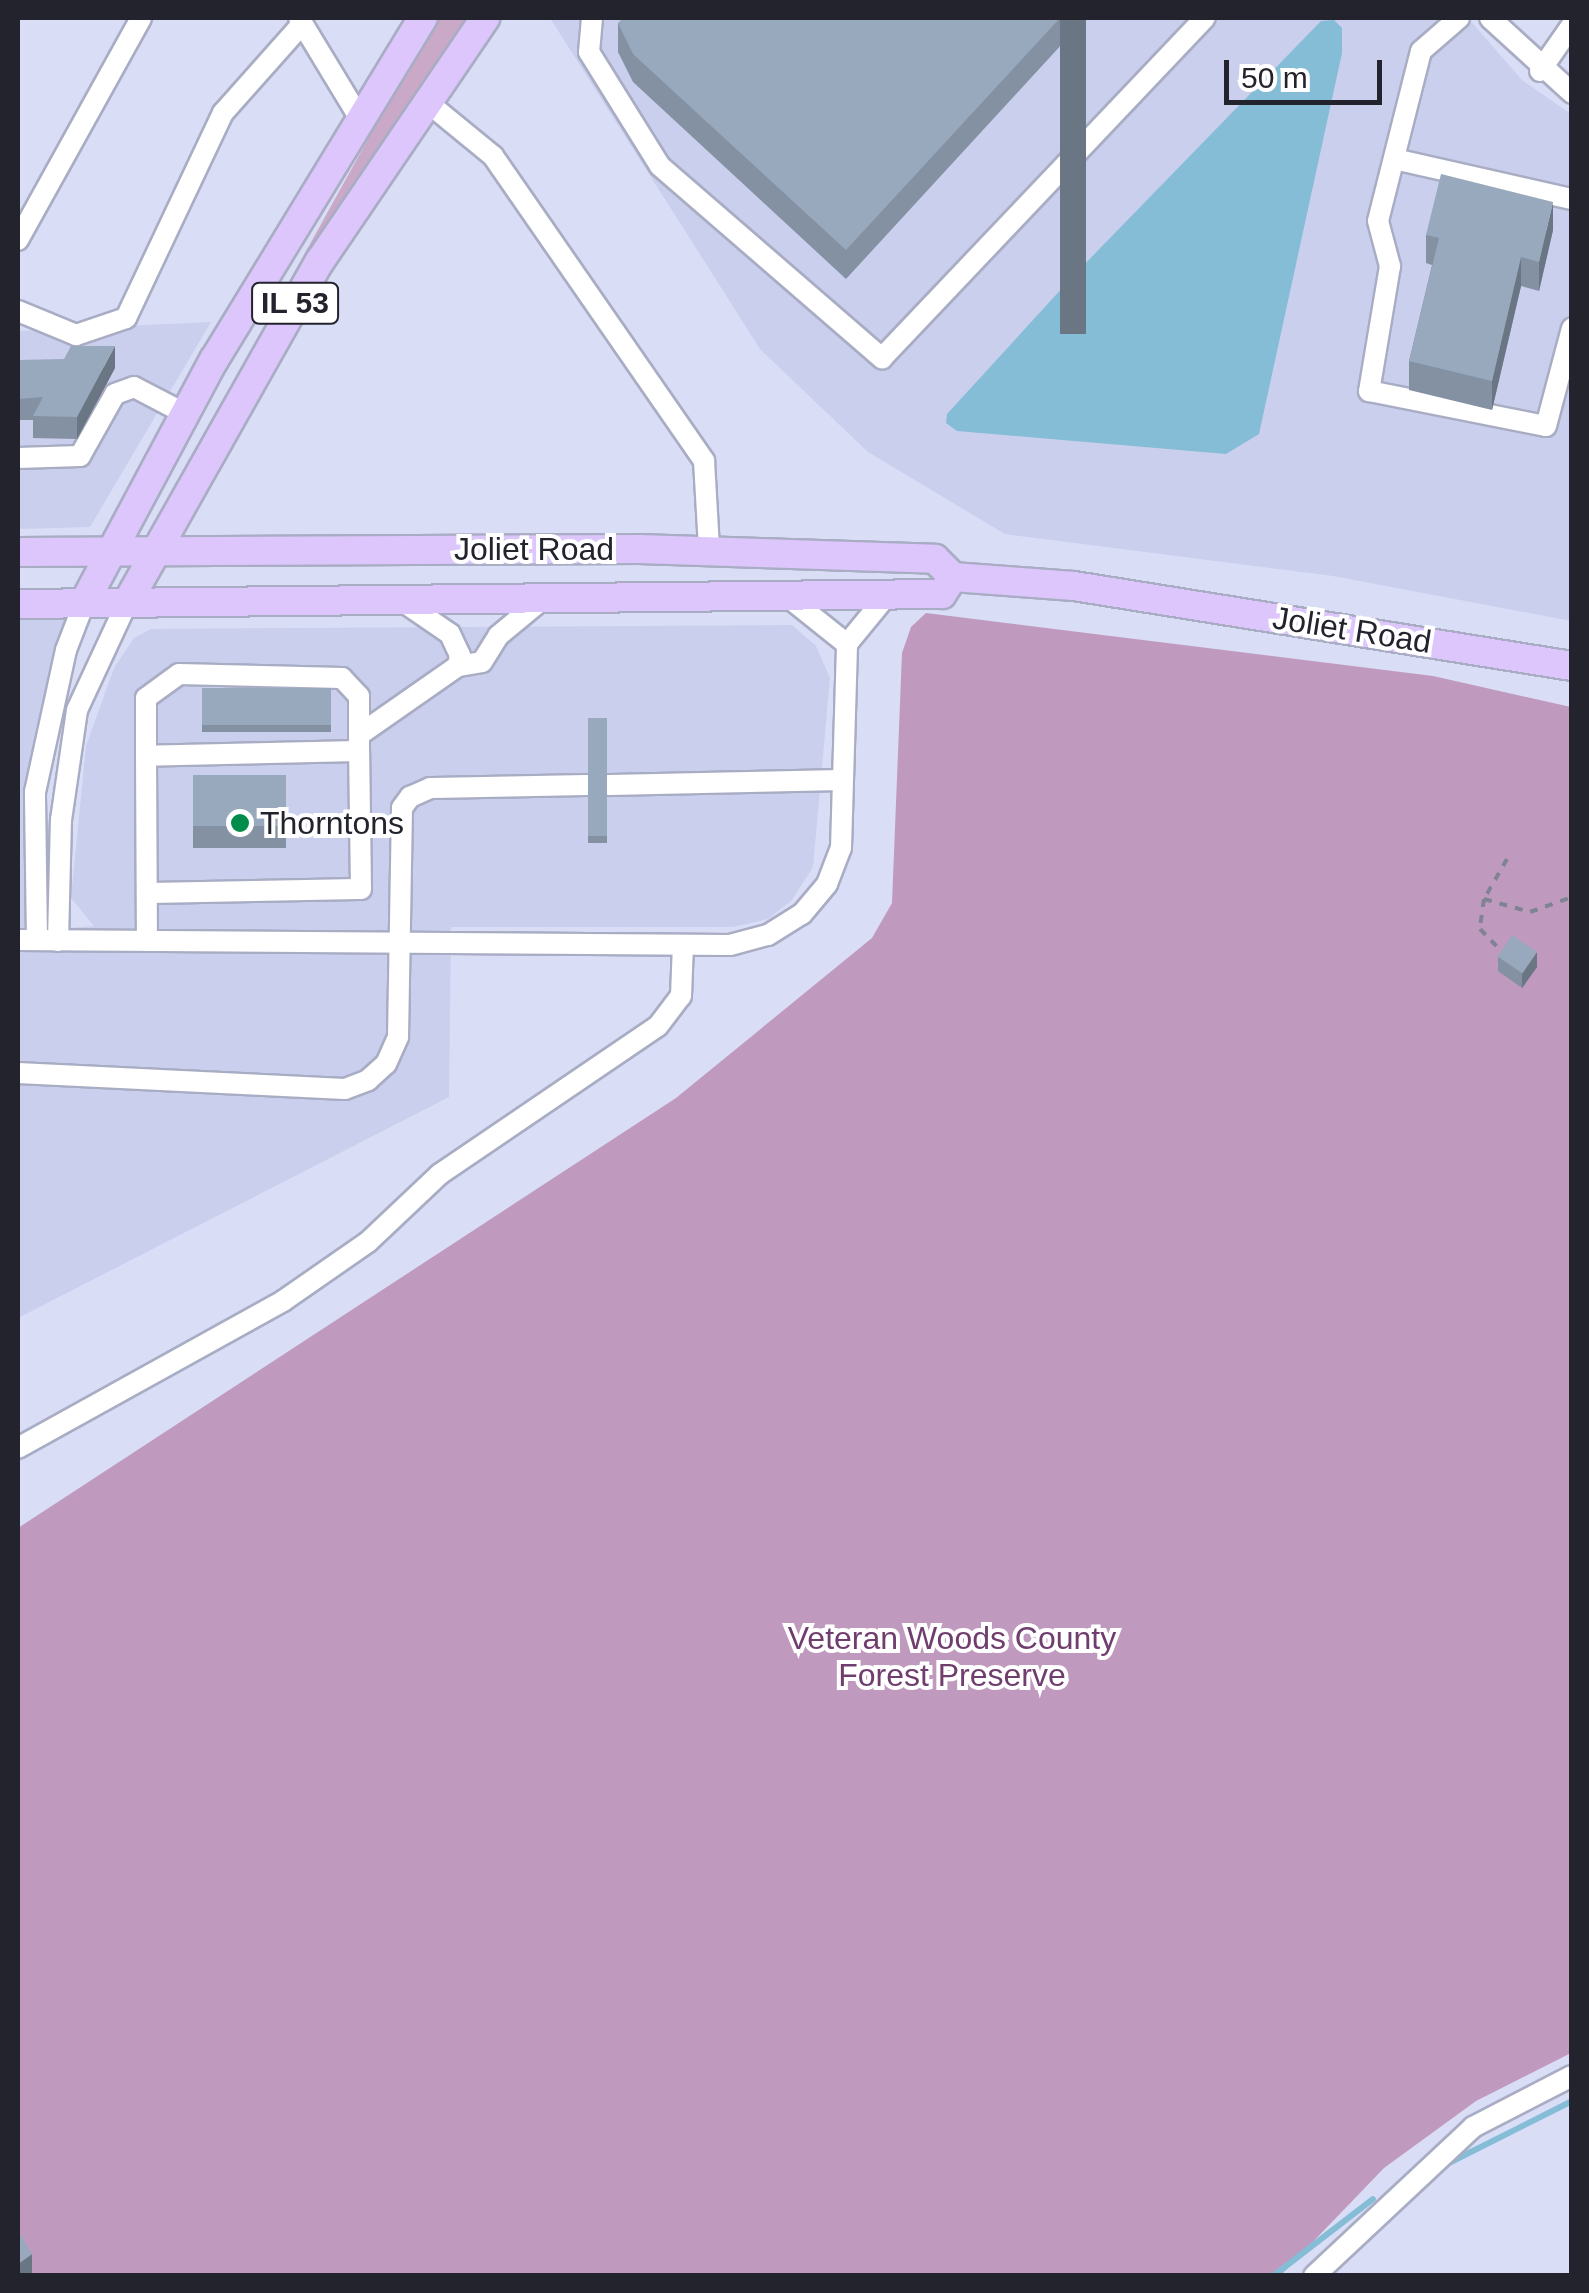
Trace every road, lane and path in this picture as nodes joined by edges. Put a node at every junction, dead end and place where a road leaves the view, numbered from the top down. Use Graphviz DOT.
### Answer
graph roads {
  1 [pos="142,18"];
  2 [pos="423,18"];
  3 [pos="485,18"];
  4 [pos="592,18"];
  5 [pos="1205,18"];
  6 [pos="1459,18"];
  7 [pos="1490,18"];
  8 [pos="300,21"];
  9 [pos="1572,24"];
  10 [pos="1540,71"];
  11 [pos="1572,94"];
  12 [pos="426,102"];
  13 [pos="360,117"];
  14 [pos="1394,159"];
  15 [pos="1572,199"];
  16 [pos="18,240"];
  17 [pos="18,311"];
  18 [pos="1572,328"];
  19 [pos="184,413"];
  20 [pos="18,458"];
  21 [pos="709,550"];
  22 [pos="156,551"];
  23 [pos="18,552"];
  24 [pos="108,552"];
  25 [pos="953,578"];
  26 [pos="783,593"];
  27 [pos="888,594"];
  28 [pos="544,598"];
  29 [pos="402,601"];
  30 [pos="84,603"];
  31 [pos="127,603"];
  32 [pos="18,604"];
  33 [pos="847,644"];
  34 [pos="458,666"];
  35 [pos="1572,666"];
  36 [pos="359,743"];
  37 [pos="146,756"];
  38 [pos="843,780"];
  39 [pos="1507,859"];
  40 [pos="147,892"];
  41 [pos="1572,897"];
  42 [pos="1484,898"];
  43 [pos="38,940"];
  44 [pos="147,941"];
  45 [pos="398,943"];
  46 [pos="683,945"];
  47 [pos="1508,956"];
  48 [pos="18,1072"];
  49 [pos="18,1448"];
  50 [pos="1572,2076"];
  51 [pos="1314,2276"];
  1 -- 16 [label="street"];
  2 -- 13 [label="main road, IL 53"];
  3 -- 12 [label="main road, IL 53"];
  4 -- 5 [label="street"];
  6 -- 14 [label="street"];
  7 -- 10 [label="street"];
  8 -- 13 [label="street"];
  8 -- 17 [label="street"];
  9 -- 10 [label="street"];
  10 -- 11 [label="street"];
  12 -- 21 [label="street"];
  12 -- 22 [label="main road, IL 53"];
  13 -- 19 [label="main road, IL 53"];
  14 -- 15 [label="street"];
  14 -- 18 [label="street"];
  19 -- 20 [label="street"];
  19 -- 24 [label="main road, IL 53"];
  21 -- 22 [label="main road, Joliet Road"];
  21 -- 25 [label="main road, Joliet Road"];
  22 -- 24 [label="main road, Joliet Road"];
  22 -- 31 [label="main road, IL 53"];
  23 -- 24 [label="main road, Joliet Road"];
  24 -- 30 [label="main road, IL 53"];
  25 -- 27 [label="main road, Joliet Road"];
  25 -- 35 [label="main road, Joliet Road"];
  26 -- 27 [label="main road, Joliet Road"];
  26 -- 28 [label="main road, Joliet Road"];
  26 -- 33 [label="street"];
  27 -- 33 [label="street"];
  28 -- 29 [label="main road, Joliet Road"];
  28 -- 34 [label="street"];
  29 -- 31 [label="main road, Joliet Road"];
  29 -- 34 [label="street"];
  30 -- 31 [label="main road, Joliet Road"];
  30 -- 32 [label="main road, Joliet Road"];
  30 -- 43 [label="street"];
  31 -- 43 [label="street"];
  33 -- 38 [label="street"];
  34 -- 36 [label="street"];
  36 -- 37 [label="street"];
  36 -- 37 [label="street"];
  36 -- 40 [label="street"];
  37 -- 40 [label="street"];
  38 -- 45 [label="street"];
  38 -- 46 [label="street"];
  39 -- 42 [label="path"];
  40 -- 44 [label="street"];
  41 -- 42 [label="path"];
  42 -- 47 [label="path"];
  43 -- 44 [label="street"];
  44 -- 45 [label="street"];
  45 -- 46 [label="street"];
  45 -- 48 [label="street"];
  46 -- 49 [label="street"];
  50 -- 51 [label="street"];
}
